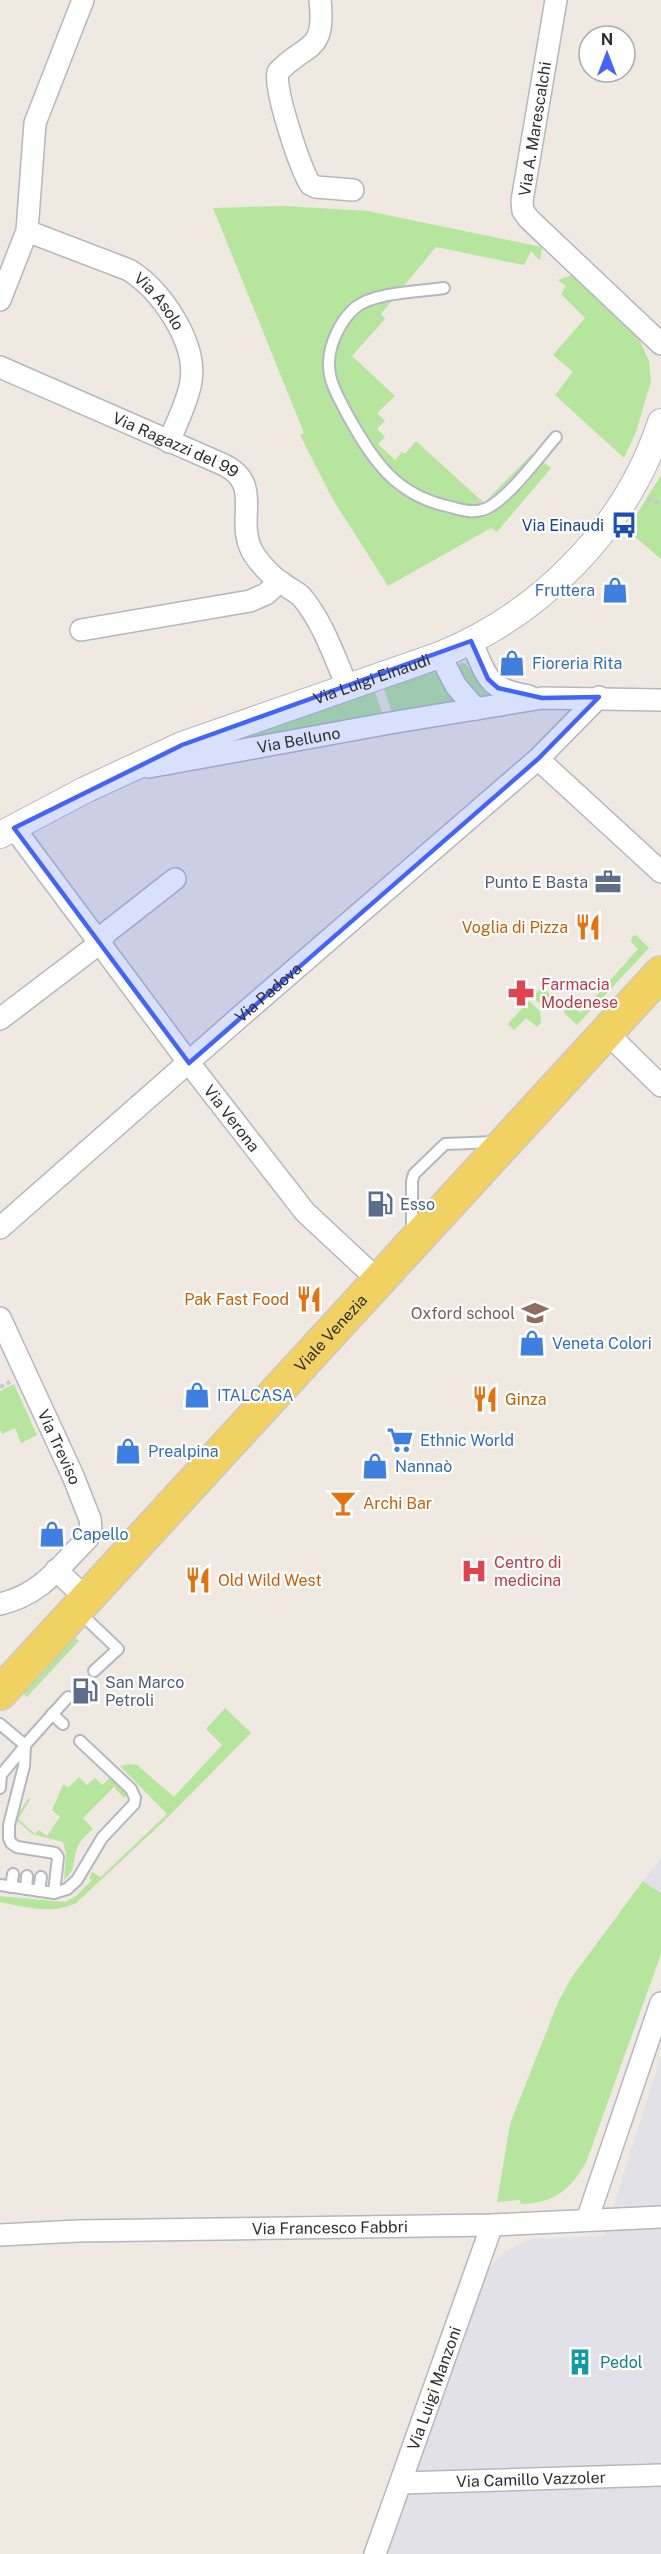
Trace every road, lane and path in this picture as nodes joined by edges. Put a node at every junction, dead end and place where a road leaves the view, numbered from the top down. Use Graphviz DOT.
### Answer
graph roads {
  1 [pos="83,0"];
  2 [pos="320,0"];
  3 [pos="555,0"];
  4 [pos="353,190"];
  5 [pos="27,231"];
  6 [pos="444,288"];
  7 [pos="0,300"];
  8 [pos="661,344"];
  9 [pos="0,367"];
  10 [pos="660,427"];
  11 [pos="556,437"];
  12 [pos="169,442"];
  13 [pos="644,497"];
  14 [pos="661,503"];
  15 [pos="279,582"];
  16 [pos="81,630"];
  17 [pos="471,641"];
  18 [pos="440,655"];
  19 [pos="347,686"];
  20 [pos="598,697"];
  21 [pos="542,698"];
  22 [pos="661,700"];
  23 [pos="476,709"];
  24 [pos="538,759"];
  25 [pos="122,772"];
  26 [pos="7,831"];
  27 [pos="661,873"];
  28 [pos="175,879"];
  29 [pos="100,944"];
  30 [pos="661,973"];
  31 [pos="0,1019"];
  32 [pos="606,1032"];
  33 [pos="189,1063"];
  34 [pos="661,1086"];
  35 [pos="505,1142"];
  36 [pos="0,1228"];
  37 [pos="412,1244"];
  38 [pos="380,1281"];
  39 [pos="0,1318"];
  40 [pos="56,1570"];
  41 [pos="0,1604"];
  42 [pos="82,1604"];
  43 [pos="94,1671"];
  44 [pos="0,1693"];
  45 [pos="68,1697"];
  46 [pos="52,1714"];
  47 [pos="0,1724"];
  48 [pos="63,1724"];
  49 [pos="80,1741"];
  50 [pos="25,1745"];
  51 [pos="1,1775"];
  52 [pos="0,1788"];
  53 [pos="13,1874"];
  54 [pos="27,1876"];
  55 [pos="41,1877"];
  56 [pos="6,1886"];
  57 [pos="26,1889"];
  58 [pos="39,1891"];
  59 [pos="54,1893"];
  60 [pos="661,2003"];
  61 [pos="661,2217"];
  62 [pos="586,2220"];
  63 [pos="492,2224"];
  64 [pos="0,2235"];
  65 [pos="661,2475"];
  66 [pos="401,2483"];
  67 [pos="375,2554"];
  1 -- 5 [label="street"];
  2 -- 4 [label="street"];
  3 -- 8 [label="street, Via A. Marescalchi"];
  5 -- 7 [label="street"];
  5 -- 12 [label="street, Via Asolo"];
  6 -- 11 [label="lane"];
  9 -- 12 [label="street, Via Ragazzi del 99"];
  10 -- 17 [label="street, Via Luigi Einaudi"];
  12 -- 15 [label="street, Via Ragazzi del 99"];
  13 -- 14 [label="path"];
  15 -- 16 [label="street"];
  15 -- 19 [label="street, Via Ragazzi del 99"];
  17 -- 18 [label="street, Via Luigi Einaudi"];
  17 -- 21 [label="street, Via Belluno"];
  18 -- 19 [label="street, Via Luigi Einaudi"];
  18 -- 23 [label="street"];
  19 -- 25 [label="street, Via Luigi Einaudi"];
  20 -- 21 [label="street, Via Belluno"];
  20 -- 22 [label="street, Via Belluno"];
  20 -- 24 [label="street, Via Padova"];
  21 -- 23 [label="street, Via Belluno"];
  23 -- 25 [label="street, Via Belluno"];
  24 -- 27 [label="street"];
  24 -- 33 [label="street, Via Padova"];
  25 -- 26 [label="street, Via Luigi Einaudi"];
  26 -- 29 [label="street, Via Verona"];
  28 -- 29 [label="street"];
  29 -- 31 [label="street"];
  29 -- 33 [label="street, Via Verona"];
  30 -- 32 [label="main road, Viale Venezia"];
  32 -- 34 [label="street"];
  32 -- 35 [label="main road, Viale Venezia"];
  33 -- 36 [label="street, Via Padova"];
  33 -- 38 [label="street, Via Verona"];
  35 -- 37 [label="main road, Viale Venezia"];
  35 -- 37 [label="lane"];
  37 -- 38 [label="main road, Viale Venezia"];
  38 -- 42 [label="main road, Viale Venezia"];
  39 -- 40 [label="street, Via Treviso"];
  40 -- 41 [label="street, Via Treviso"];
  40 -- 42 [label="street"];
  42 -- 43 [label="lane"];
  42 -- 44 [label="main road, Viale Venezia"];
  45 -- 46 [label="lane"];
  46 -- 48 [label="lane"];
  46 -- 50 [label="lane"];
  47 -- 50 [label="lane"];
  49 -- 59 [label="lane"];
  50 -- 51 [label="lane"];
  50 -- 59 [label="lane"];
  51 -- 52 [label="lane"];
  53 -- 56 [label="lane"];
  54 -- 57 [label="lane"];
  55 -- 58 [label="lane"];
  56 -- 57 [label="lane"];
  57 -- 58 [label="lane"];
  58 -- 59 [label="lane"];
  60 -- 62 [label="street"];
  61 -- 62 [label="street, Via Francesco Fabbri"];
  62 -- 63 [label="street, Via Francesco Fabbri"];
  63 -- 64 [label="street, Via Francesco Fabbri"];
  63 -- 66 [label="street, Via Luigi Manzoni"];
  65 -- 66 [label="street, Via Camillo Vazzoler"];
  66 -- 67 [label="street, Via Luigi Manzoni"];
}
